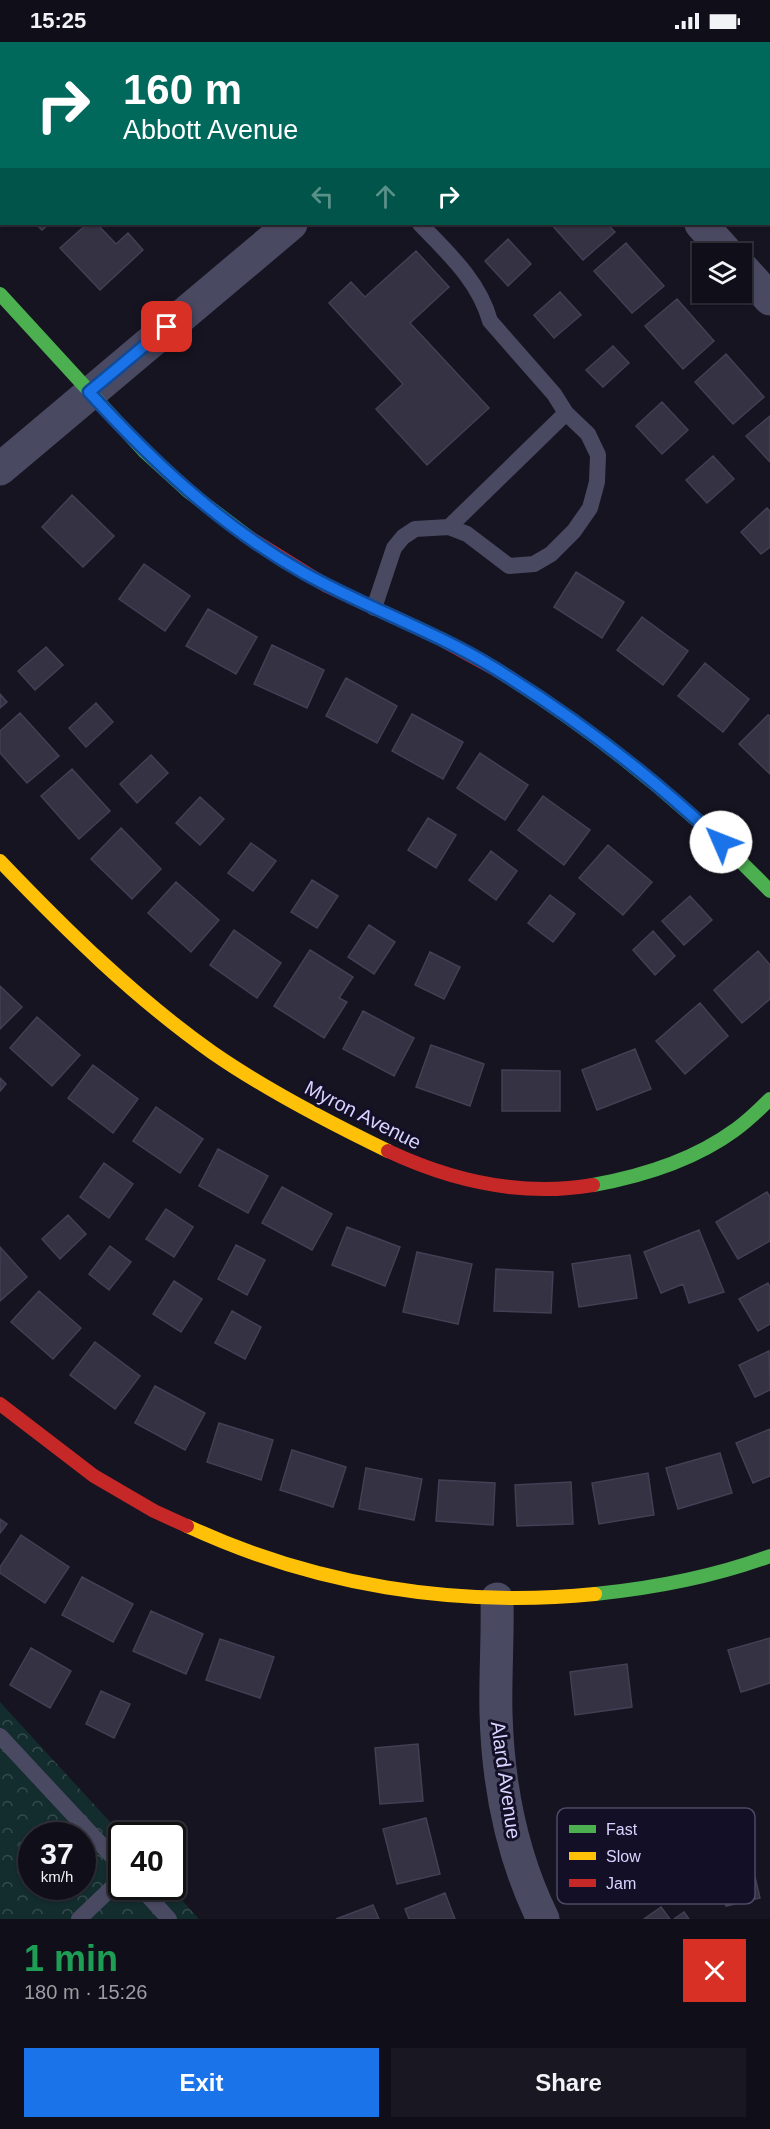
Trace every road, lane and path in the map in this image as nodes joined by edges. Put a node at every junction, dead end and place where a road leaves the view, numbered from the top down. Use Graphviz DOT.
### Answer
graph roads {
  1 [pos="290,225"];
  2 [pos="421,225"];
  3 [pos="702,225"];
  4 [pos="718,243"];
  5 [pos="752,279"];
  6 [pos="0,294"];
  7 [pos="770,299"];
  8 [pos="89,392"];
  9 [pos="566,413"];
  10 [pos="0,469"];
  11 [pos="449,527"];
  12 [pos="374,608"];
  13 [pos="0,861"];
  14 [pos="770,891"];
  15 [pos="770,1099"];
  16 [pos="0,1404"];
  17 [pos="770,1556"];
  18 [pos="497,1599"];
  19 [pos="0,1736"];
  20 [pos="108,1852"];
  21 [pos="108,1891"];
  22 [pos="152,1900"];
  23 [pos="79,1919"];
  24 [pos="169,1919"];
  25 [pos="543,1919"];
  1 -- 8 [label="street"];
  2 -- 9 [label="lane"];
  3 -- 4 [label="street"];
  5 -- 7 [label="street"];
  6 -- 8 [label="street"];
  8 -- 10 [label="street"];
  8 -- 12 [label="street"];
  9 -- 11 [label="lane"];
  9 -- 11 [label="lane"];
  11 -- 12 [label="lane"];
  12 -- 14 [label="street"];
  13 -- 15 [label="street, Myron Avenue"];
  16 -- 18 [label="street"];
  17 -- 18 [label="street"];
  18 -- 25 [label="street, Alard Avenue"];
  19 -- 20 [label="lane"];
  21 -- 23 [label="lane"];
  22 -- 24 [label="lane"];
}
